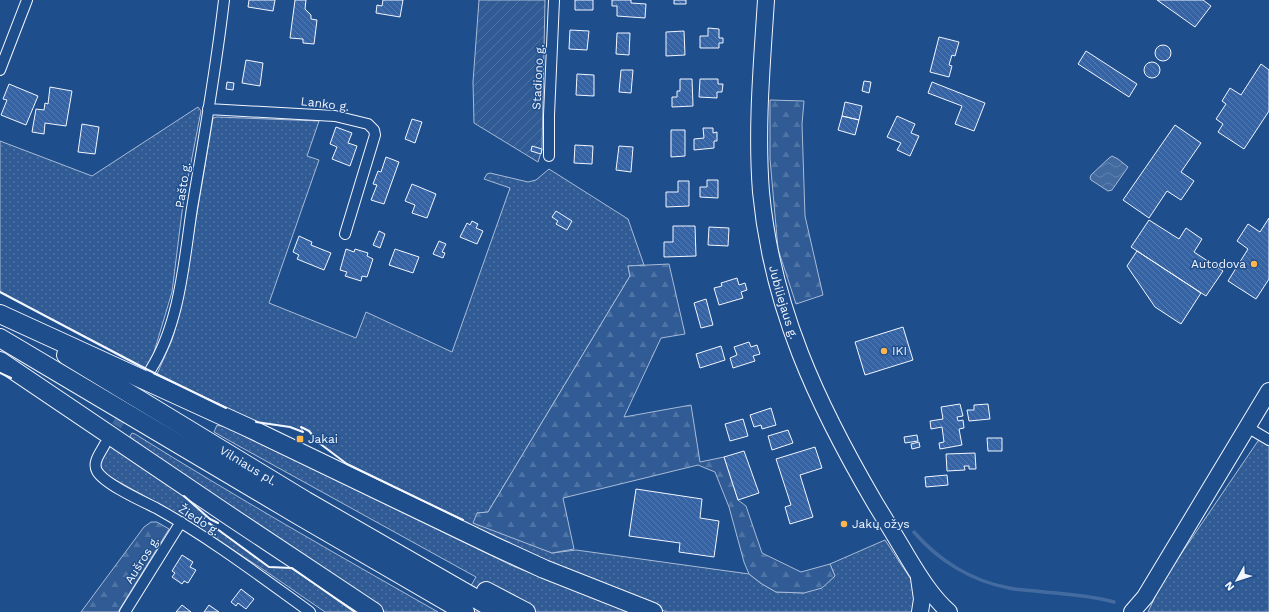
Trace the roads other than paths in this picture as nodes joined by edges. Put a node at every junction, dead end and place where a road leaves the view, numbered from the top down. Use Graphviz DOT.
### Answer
graph roads {
  1 [pos="27,0"];
  2 [pos="224,0"];
  3 [pos="554,0"];
  4 [pos="766,0"];
  5 [pos="0,70"];
  6 [pos="208,109"];
  7 [pos="549,156"];
  8 [pos="345,234"];
  9 [pos="0,314"];
  10 [pos="0,338"];
  11 [pos="0,361"];
  12 [pos="151,369"];
  13 [pos="1269,391"];
  14 [pos="1247,427"];
  15 [pos="1269,440"];
  16 [pos="106,444"];
  17 [pos="181,522"];
  18 [pos="918,574"];
  19 [pos="459,596"];
  20 [pos="1144,605"];
  21 [pos="125,612"];
  22 [pos="310,612"];
  23 [pos="374,612"];
  24 [pos="499,612"];
  25 [pos="526,612"];
  26 [pos="653,612"];
  27 [pos="920,612"];
  28 [pos="949,612"];
  29 [pos="1132,612"];
  1 -- 5 [label="street"];
  2 -- 6 [label="street, Pašto g."];
  3 -- 7 [label="street, Stadiono g."];
  4 -- 18 [label="main road, Jubiliejaus g."];
  6 -- 8 [label="street, Lanko g."];
  6 -- 12 [label="street, Pašto g."];
  9 -- 19 [label="highway, Vilniaus pl."];
  9 -- 26 [label="highway"];
  10 -- 19 [label="highway, Vilniaus pl."];
  11 -- 23 [label="highway"];
  13 -- 14 [label="main road"];
  14 -- 15 [label="street"];
  14 -- 20 [label="main road"];
  16 -- 17 [label="street, Žiedo g."];
  17 -- 21 [label="street, Aušros g."];
  17 -- 22 [label="street, Žiedo g."];
  18 -- 27 [label="main road"];
  18 -- 28 [label="main road, Jubiliejaus g."];
  19 -- 24 [label="highway, Vilniaus pl."];
  19 -- 25 [label="highway"];
  20 -- 29 [label="main road"];
}
